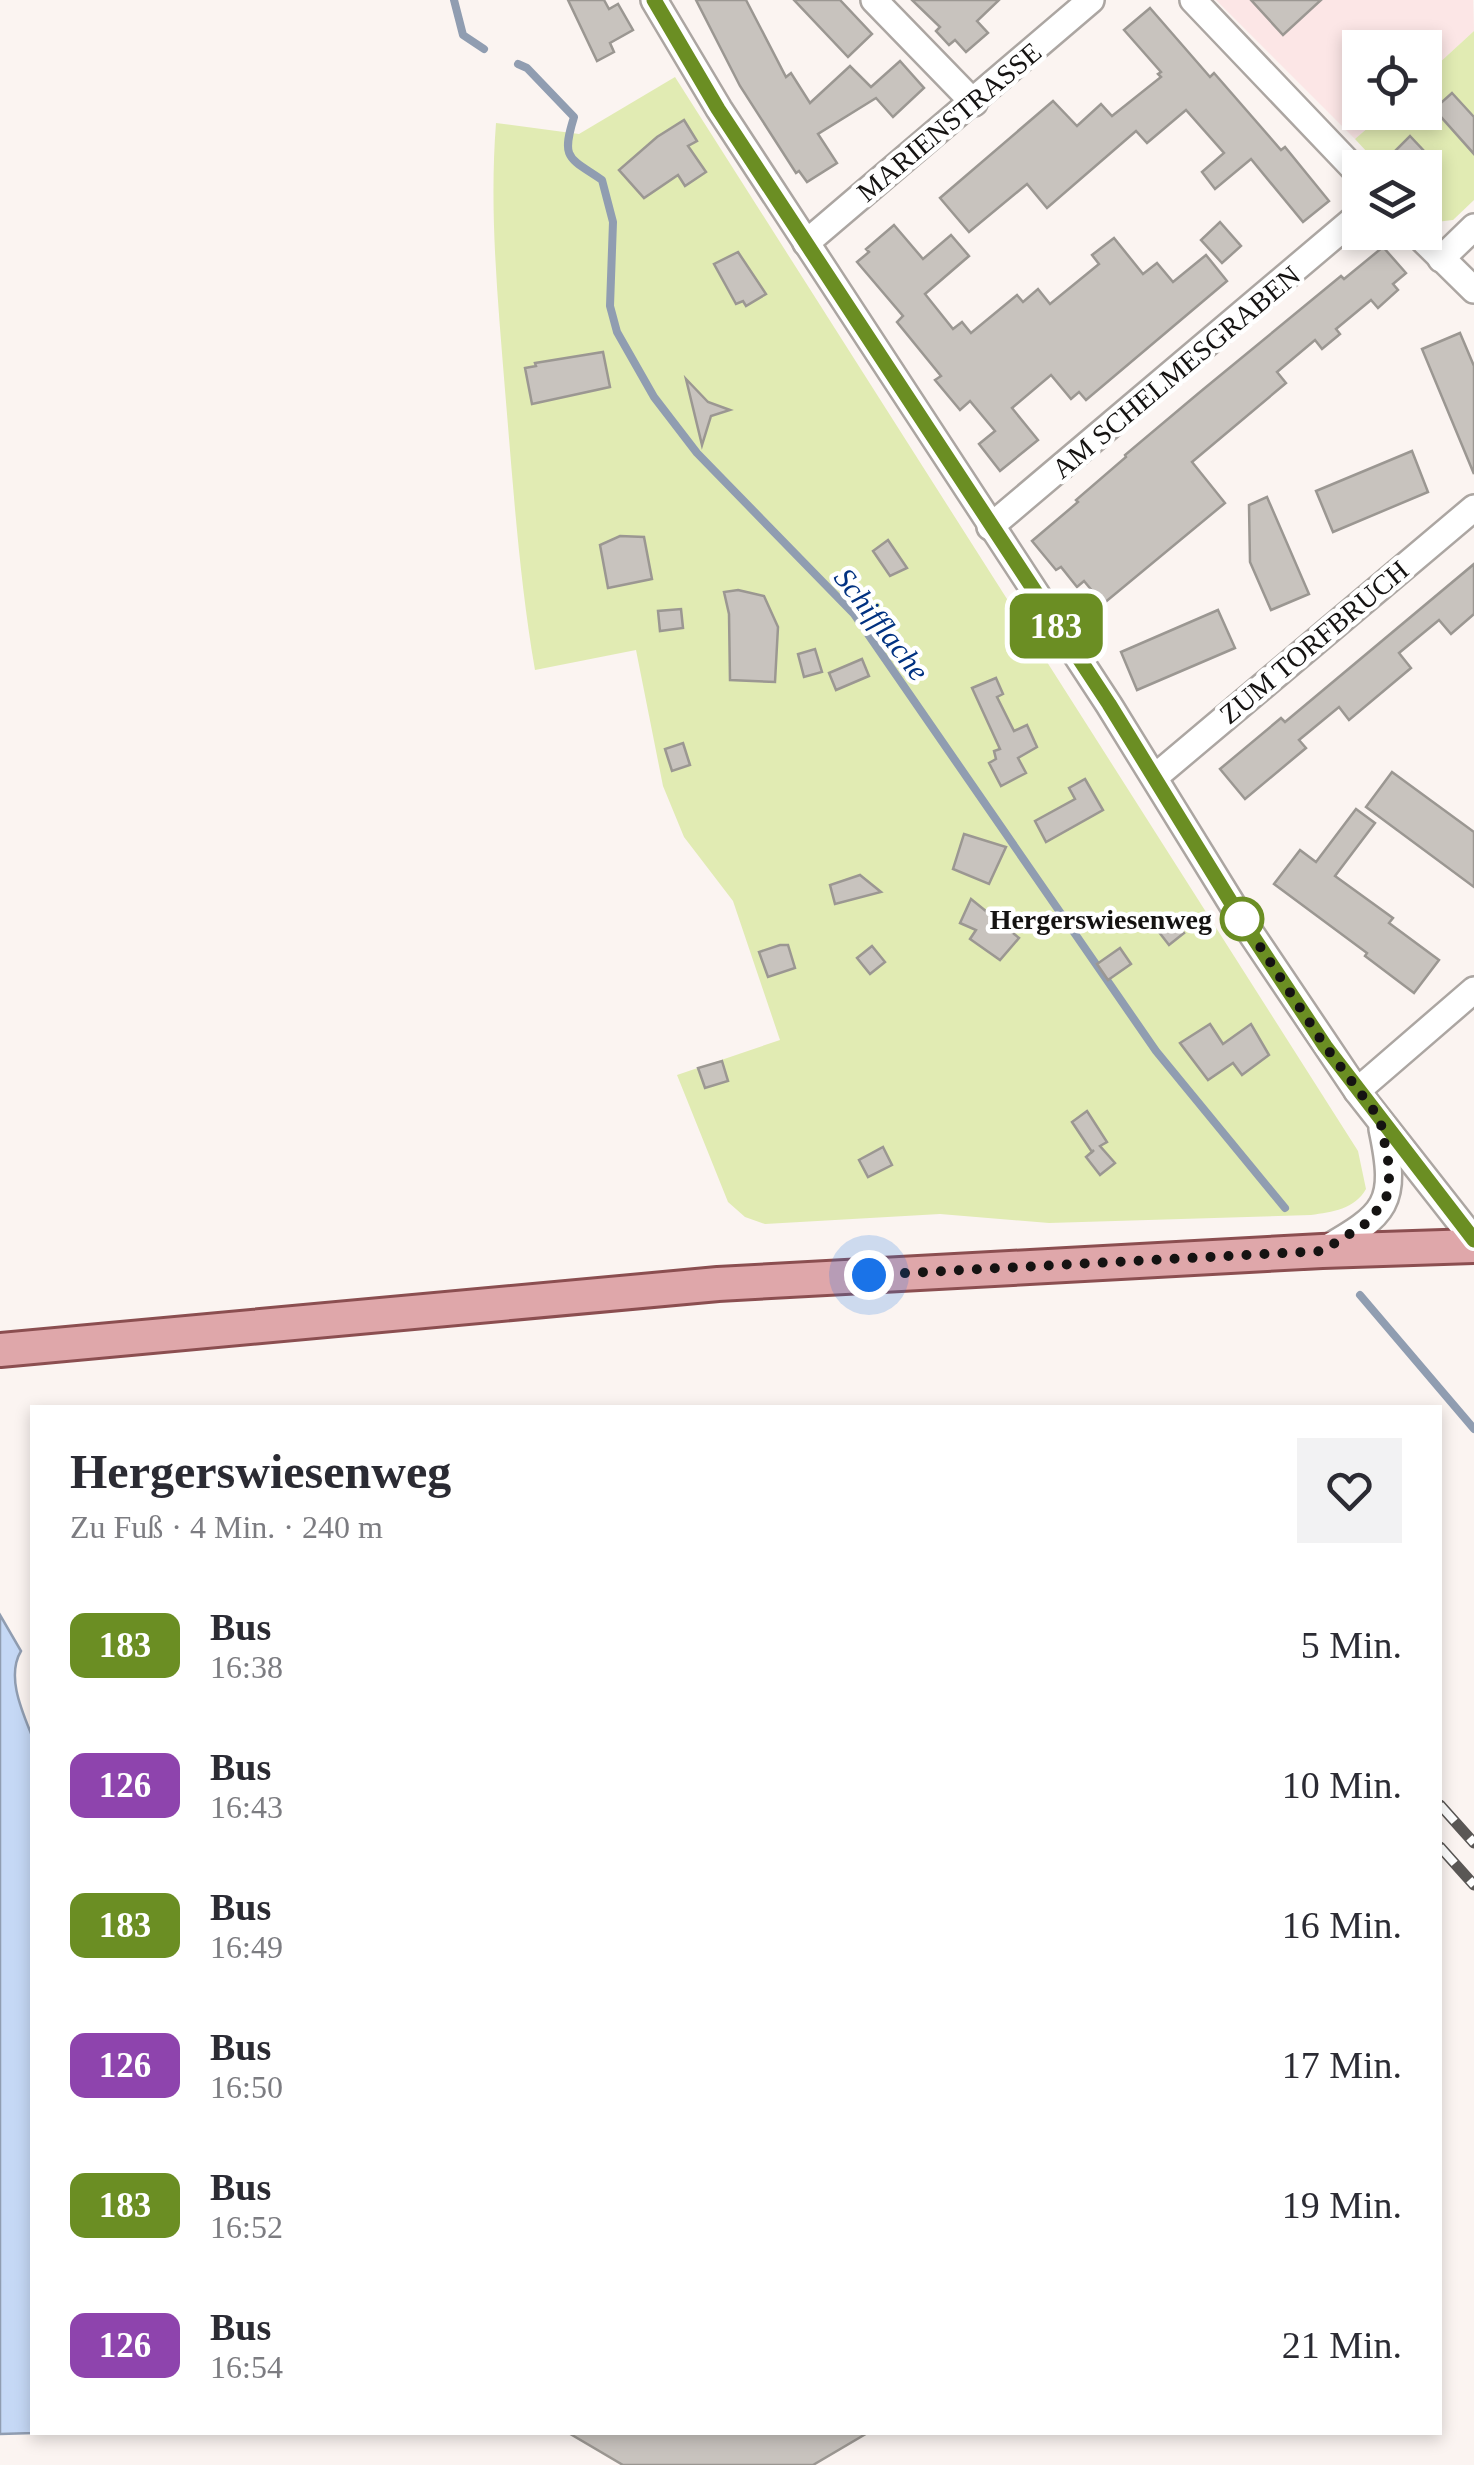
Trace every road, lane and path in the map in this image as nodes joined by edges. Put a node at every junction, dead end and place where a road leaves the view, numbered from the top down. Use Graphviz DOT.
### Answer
graph roads {
  1 [pos="654,0"];
  2 [pos="874,0"];
  3 [pos="1091,0"];
  4 [pos="1193,0"];
  5 [pos="974,103"];
  6 [pos="1342,156"];
  7 [pos="1474,227"];
  8 [pos="1342,229"];
  9 [pos="806,243"];
  10 [pos="1432,250"];
  11 [pos="1440,259"];
  12 [pos="1474,290"];
  13 [pos="1474,508"];
  14 [pos="990,528"];
  15 [pos="1155,776"];
  16 [pos="1474,990"];
  17 [pos="1357,1091"];
  18 [pos="1380,1119"];
  19 [pos="1474,1243"];
  20 [pos="1322,1251"];
  21 [pos="0,1350"];
  1 -- 9 [label="street"];
  2 -- 5 [label="street"];
  3 -- 5 [label="street, MARIENSTRASSE"];
  4 -- 6 [label="street"];
  5 -- 9 [label="street, MARIENSTRASSE"];
  7 -- 11 [label="street"];
  8 -- 14 [label="street, AM SCHELMESGRABEN"];
  9 -- 14 [label="street"];
  10 -- 11 [label="street"];
  11 -- 12 [label="street"];
  13 -- 15 [label="street, ZUM TORFBRUCH"];
  14 -- 15 [label="street"];
  15 -- 17 [label="street"];
  16 -- 17 [label="street"];
  17 -- 18 [label="street"];
  18 -- 19 [label="street"];
  18 -- 20 [label="street"];
  19 -- 20 [label="main road"];
  20 -- 21 [label="main road"];
}
